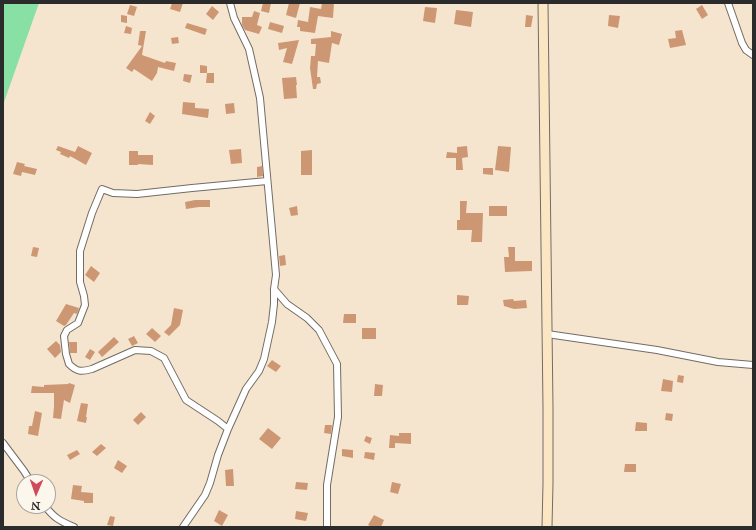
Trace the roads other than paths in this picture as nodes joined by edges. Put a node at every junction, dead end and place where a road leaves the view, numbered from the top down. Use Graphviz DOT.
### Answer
graph roads {
  1 [pos="230,3"];
  2 [pos="543,3"];
  3 [pos="728,3"];
  4 [pos="753,55"];
  5 [pos="267,181"];
  6 [pos="274,289"];
  7 [pos="547,334"];
  8 [pos="753,365"];
  9 [pos="228,429"];
  10 [pos="3,443"];
  11 [pos="26,474"];
  12 [pos="51,514"];
  13 [pos="74,527"];
  14 [pos="184,527"];
  15 [pos="327,527"];
  16 [pos="547,527"];
  1 -- 5 [label="street"];
  2 -- 7 [label="street"];
  3 -- 4 [label="street"];
  5 -- 6 [label="street"];
  5 -- 9 [label="street"];
  6 -- 9 [label="street"];
  6 -- 15 [label="street"];
  7 -- 8 [label="street"];
  7 -- 16 [label="street"];
  9 -- 14 [label="street"];
  10 -- 11 [label="street"];
  12 -- 13 [label="street"];
}
